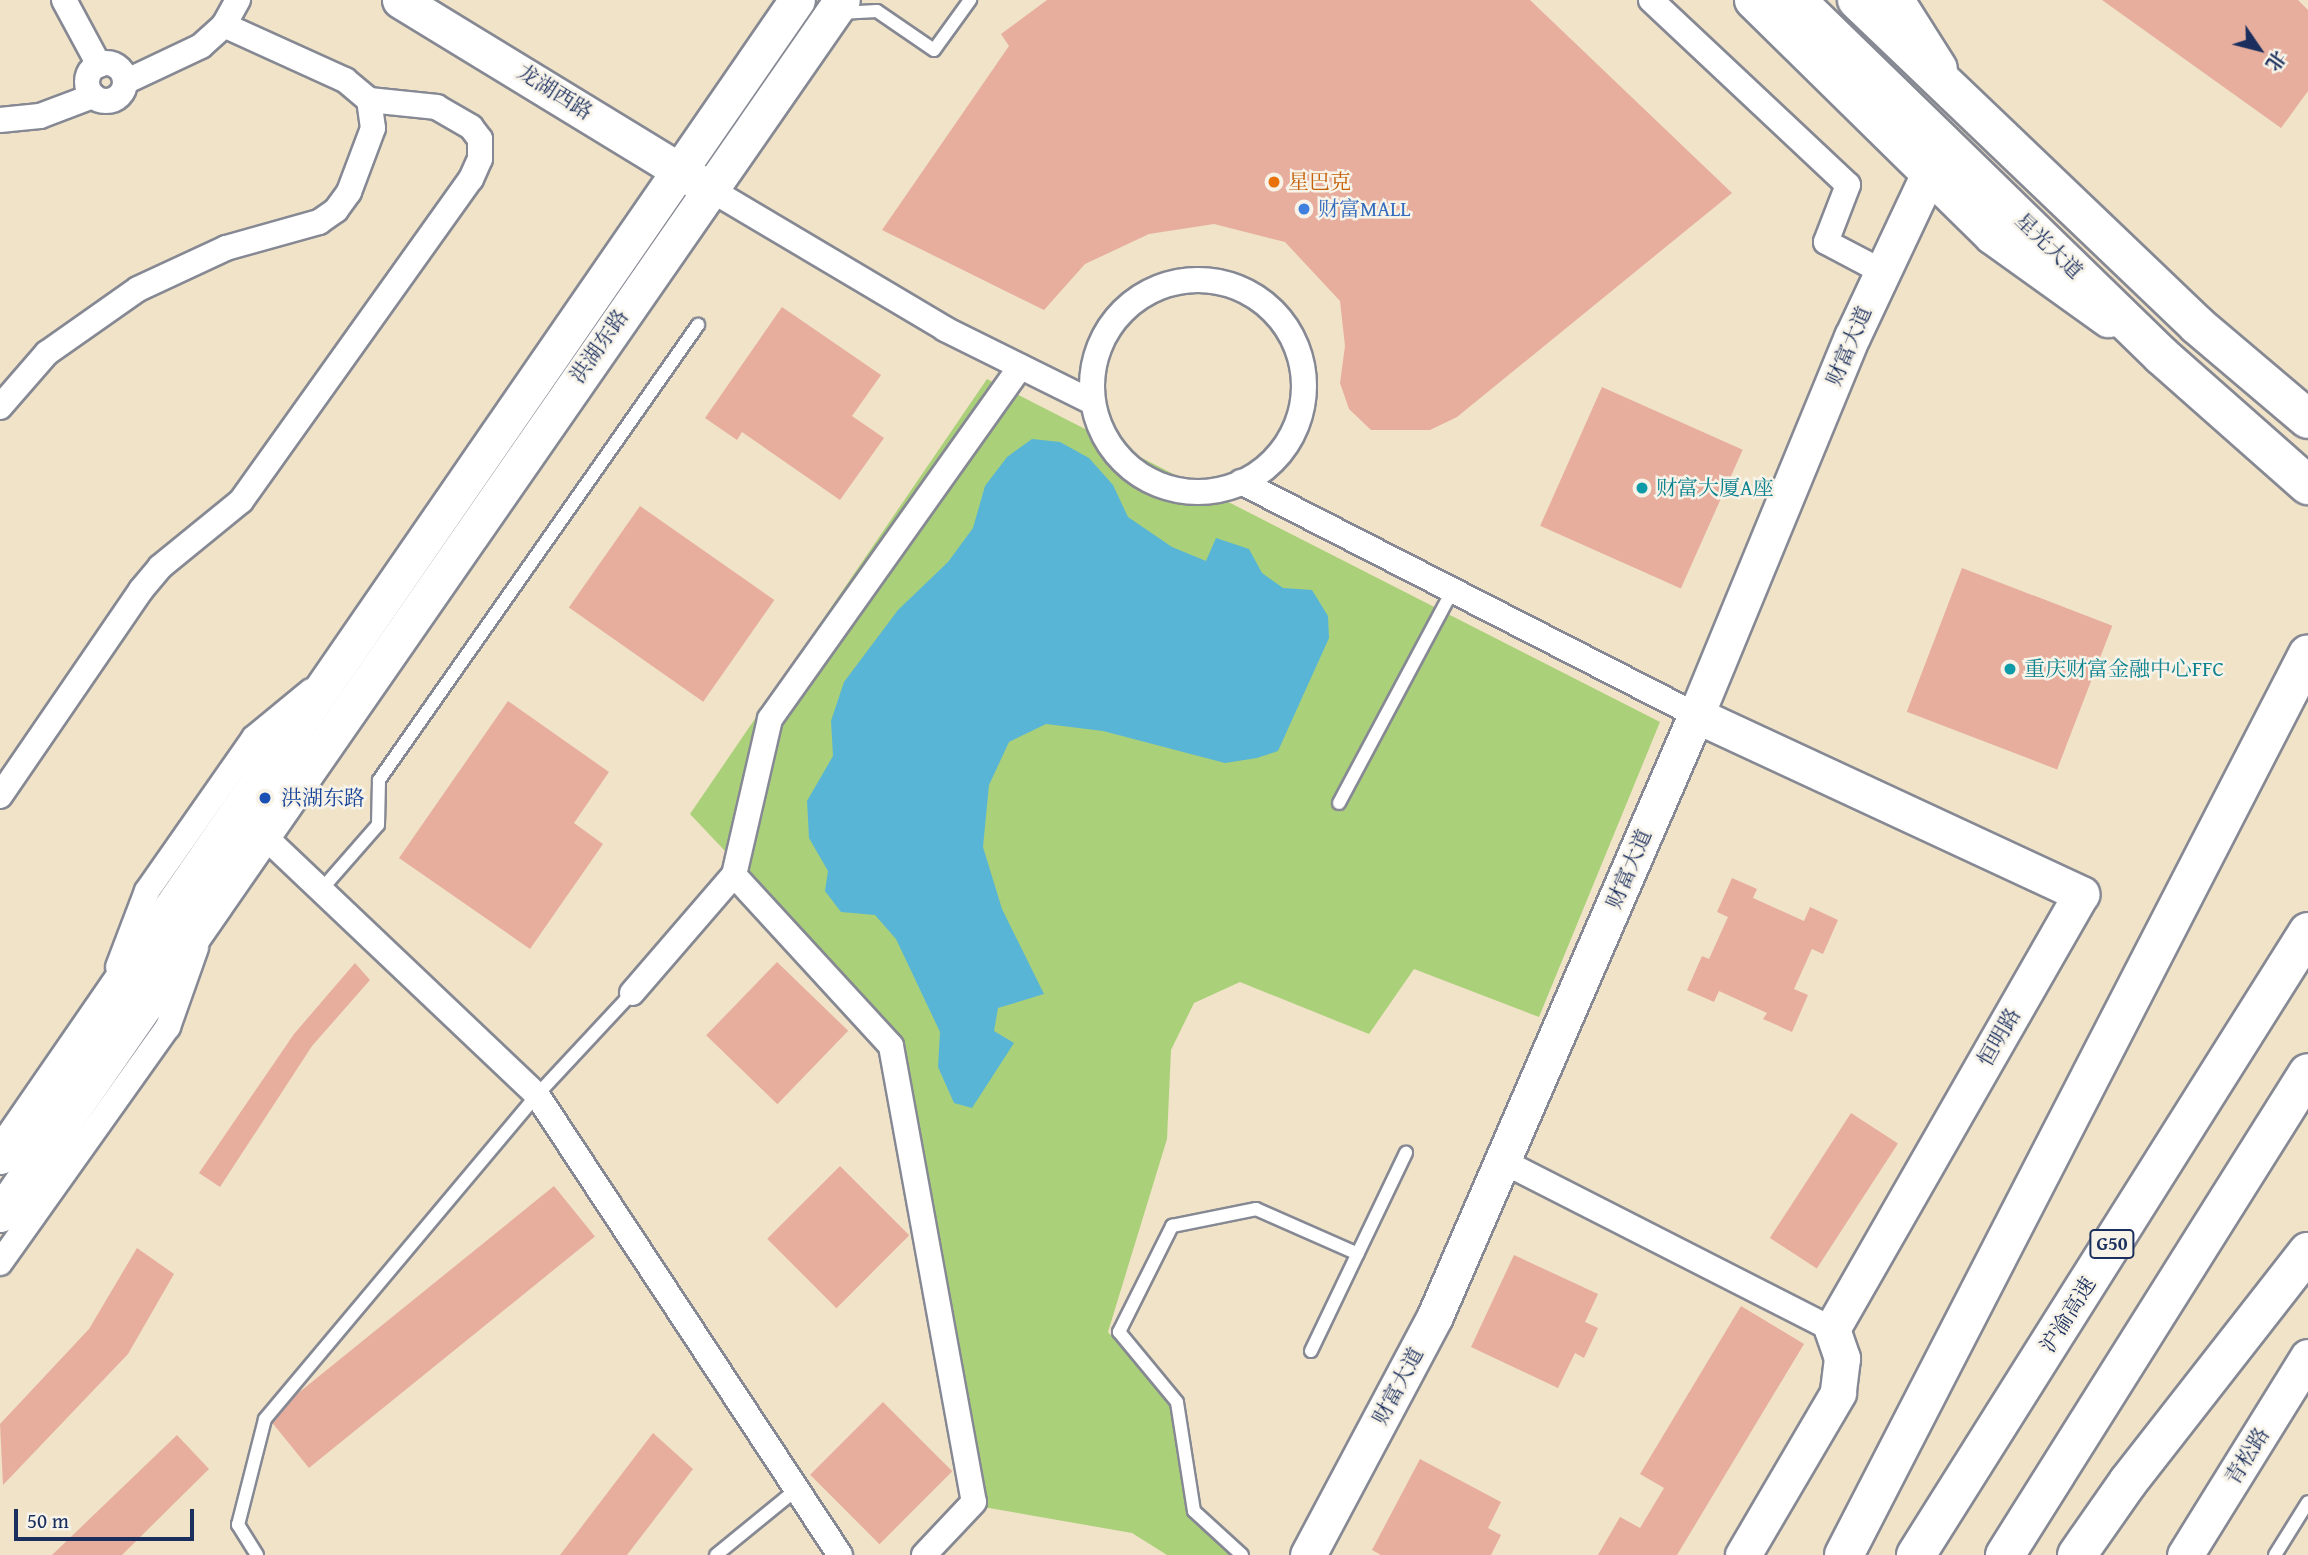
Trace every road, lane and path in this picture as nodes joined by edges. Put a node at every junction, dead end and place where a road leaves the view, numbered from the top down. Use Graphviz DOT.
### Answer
graph roads {
  1 [pos="64,0"];
  2 [pos="238,0"];
  3 [pos="400,0"];
  4 [pos="797,0"];
  5 [pos="970,0"];
  6 [pos="1651,0"];
  7 [pos="1752,0"];
  8 [pos="1796,0"];
  9 [pos="1857,0"];
  10 [pos="1896,0"];
  11 [pos="837,7"];
  12 [pos="224,25"];
  13 [pos="99,65"];
  14 [pos="125,82"];
  15 [pos="1956,94"];
  16 [pos="93,96"];
  17 [pos="369,100"];
  18 [pos="0,120"];
  19 [pos="1929,173"];
  20 [pos="694,179"];
  21 [pos="1881,271"];
  22 [pos="698,325"];
  23 [pos="2162,356"];
  24 [pos="1020,367"];
  25 [pos="1092,402"];
  26 [pos="0,407"];
  27 [pos="2308,419"];
  28 [pos="1241,482"];
  29 [pos="2308,485"];
  30 [pos="1451,593"];
  31 [pos="2308,654"];
  32 [pos="1696,715"];
  33 [pos="0,796"];
  34 [pos="1339,803"];
  35 [pos="262,834"];
  36 [pos="734,875"];
  37 [pos="321,890"];
  38 [pos="210,910"];
  39 [pos="2308,932"];
  40 [pos="632,993"];
  41 [pos="2308,1073"];
  42 [pos="537,1095"];
  43 [pos="1406,1153"];
  44 [pos="0,1156"];
  45 [pos="1502,1161"];
  46 [pos="0,1214"];
  47 [pos="2308,1252"];
  48 [pos="1358,1254"];
  49 [pos="0,1263"];
  50 [pos="1832,1329"];
  51 [pos="1311,1351"];
  52 [pos="2308,1357"];
  53 [pos="797,1489"];
  54 [pos="2308,1502"];
  55 [pos="257,1555"];
  56 [pos="716,1555"];
  57 [pos="840,1555"];
  58 [pos="923,1555"];
  59 [pos="1242,1555"];
  60 [pos="1308,1555"];
  61 [pos="1743,1555"];
  62 [pos="1844,1555"];
  63 [pos="1916,1555"];
  64 [pos="2005,1555"];
  65 [pos="2077,1555"];
  66 [pos="2185,1555"];
  67 [pos="2275,1555"];
  1 -- 13 [label="street"];
  2 -- 12 [label="street"];
  3 -- 20 [label="street, 龙湖西路"];
  4 -- 20 [label="street, 洪湖东路"];
  5 -- 11 [label="lane"];
  6 -- 21 [label="street"];
  7 -- 19 [label="street"];
  8 -- 23 [label="main road, 星光大道"];
  9 -- 15 [label="main road"];
  10 -- 15 [label="street"];
  11 -- 20 [label="street, 洪湖东路"];
  12 -- 14 [label="street"];
  12 -- 17 [label="street"];
  13 -- 14 [label="street"];
  13 -- 16 [label="street"];
  14 -- 16 [label="street"];
  15 -- 27 [label="main road"];
  16 -- 18 [label="street"];
  17 -- 26 [label="street"];
  17 -- 33 [label="street"];
  19 -- 21 [label="street, 财富大道"];
  19 -- 23 [label="street"];
  20 -- 24 [label="street"];
  20 -- 35 [label="street, 洪湖东路"];
  20 -- 44 [label="street, 洪湖东路"];
  21 -- 32 [label="street, 财富大道"];
  22 -- 37 [label="lane"];
  23 -- 29 [label="main road, 星光大道"];
  24 -- 25 [label="street"];
  24 -- 36 [label="street"];
  25 -- 28 [label="street"];
  25 -- 28 [label="street"];
  28 -- 30 [label="street"];
  30 -- 32 [label="street"];
  30 -- 34 [label="lane"];
  31 -- 62 [label="main road"];
  32 -- 45 [label="street, 财富大道"];
  32 -- 50 [label="street, 恒明路"];
  35 -- 37 [label="street"];
  35 -- 38 [label="street, 洪湖东路"];
  36 -- 40 [label="street"];
  36 -- 58 [label="street"];
  37 -- 42 [label="street"];
  38 -- 46 [label="street, 洪湖东路"];
  38 -- 49 [label="street"];
  39 -- 63 [label="main road, 沪渝高速 / G50"];
  40 -- 42 [label="lane"];
  41 -- 64 [label="main road"];
  42 -- 53 [label="street"];
  42 -- 55 [label="lane"];
  43 -- 48 [label="lane"];
  45 -- 50 [label="street"];
  45 -- 60 [label="street, 财富大道"];
  47 -- 65 [label="main road"];
  48 -- 51 [label="lane"];
  48 -- 59 [label="lane"];
  50 -- 61 [label="street"];
  52 -- 66 [label="street, 青松路"];
  53 -- 56 [label="lane"];
  53 -- 57 [label="street"];
  54 -- 67 [label="lane"];
}
